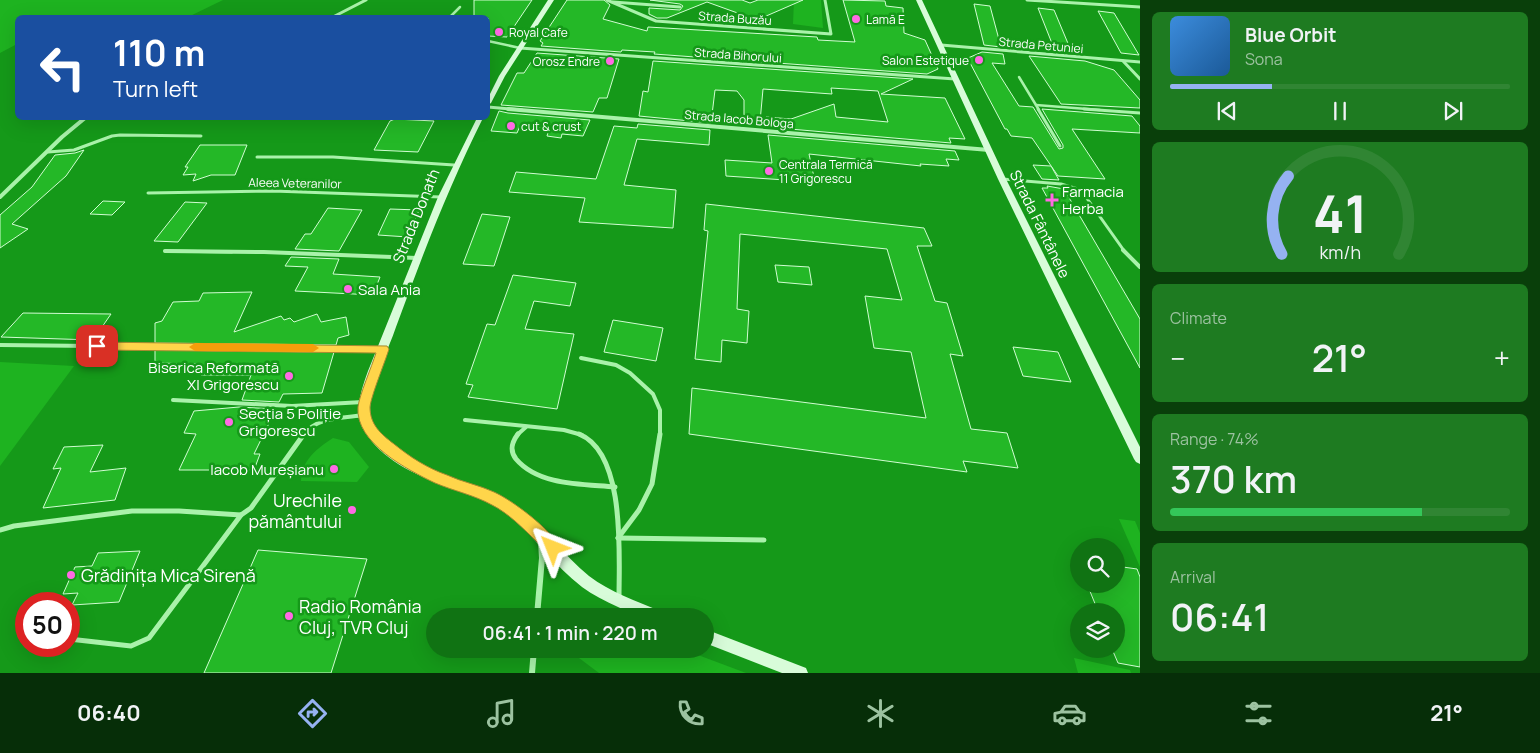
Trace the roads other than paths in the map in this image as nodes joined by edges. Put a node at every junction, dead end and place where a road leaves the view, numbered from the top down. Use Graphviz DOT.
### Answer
graph roads {
  1 [pos="366,0"];
  2 [pos="551,0"];
  3 [pos="825,0"];
  4 [pos="919,0"];
  5 [pos="1027,0"];
  6 [pos="608,1"];
  7 [pos="1138,3"];
  8 [pos="460,7"];
  9 [pos="680,7"];
  10 [pos="1140,7"];
  11 [pos="337,15"];
  12 [pos="452,15"];
  13 [pos="490,41"];
  14 [pos="941,45"];
  15 [pos="520,48"];
  16 [pos="1123,61"];
  17 [pos="1140,62"];
  18 [pos="1019,77"];
  19 [pos="1140,79"];
  20 [pos="955,80"];
  21 [pos="490,99"];
  22 [pos="1036,105"];
  23 [pos="490,107"];
  24 [pos="1140,113"];
  25 [pos="83,120"];
  26 [pos="479,120"];
  27 [pos="201,136"];
  28 [pos="1060,146"];
  29 [pos="989,150"];
  30 [pos="48,152"];
  31 [pos="257,157"];
  32 [pos="454,165"];
  33 [pos="1002,179"];
  34 [pos="148,194"];
  35 [pos="0,197"];
  36 [pos="441,197"];
  37 [pos="165,251"];
  38 [pos="417,258"];
  39 [pos="1140,267"];
  40 [pos="0,345"];
  41 [pos="383,349"];
  42 [pos="581,358"];
  43 [pos="173,400"];
  44 [pos="365,402"];
  45 [pos="364,415"];
  46 [pos="465,420"];
  47 [pos="526,427"];
  48 [pos="1140,459"];
  49 [pos="615,487"];
  50 [pos="240,514"];
  51 [pos="0,530"];
  52 [pos="540,535"];
  53 [pos="618,538"];
  54 [pos="764,540"];
  55 [pos="619,600"];
  56 [pos="538,608"];
  57 [pos="637,608"];
  58 [pos="714,639"];
  59 [pos="80,640"];
  60 [pos="533,658"];
  61 [pos="532,673"];
  62 [pos="801,673"];
  1 -- 11 [label="street"];
  2 -- 15 [label="main road"];
  3 -- 6 [label="street, Strada Buzău"];
  4 -- 14 [label="main road, Strada Fântânele"];
  5 -- 10 [label="street"];
  6 -- 9 [label="street"];
  7 -- 10 [label="street"];
  8 -- 12 [label="lane"];
  13 -- 15 [label="lane"];
  14 -- 16 [label="street, Strada Petuniei"];
  14 -- 20 [label="main road, Strada Fântânele"];
  15 -- 20 [label="street, Strada Bihorului"];
  15 -- 21 [label="main road"];
  16 -- 17 [label="street, Strada Petuniei"];
  16 -- 19 [label="street"];
  18 -- 22 [label="lane"];
  20 -- 29 [label="main road, Strada Fântânele"];
  22 -- 24 [label="lane"];
  22 -- 28 [label="lane"];
  23 -- 29 [label="street, Strada Iacob Bologa"];
  25 -- 30 [label="street"];
  26 -- 32 [label="main road, Strada Donath"];
  27 -- 30 [label="lane"];
  29 -- 33 [label="main road, Strada Fântânele"];
  30 -- 35 [label="street"];
  31 -- 32 [label="lane"];
  32 -- 36 [label="main road, Strada Donath"];
  33 -- 39 [label="lane"];
  33 -- 48 [label="main road, Strada Fântânele"];
  34 -- 36 [label="lane, Aleea Veteranilor"];
  36 -- 38 [label="main road, Strada Donath"];
  37 -- 38 [label="lane"];
  38 -- 41 [label="main road, Strada Donath"];
  40 -- 41 [label="lane"];
  41 -- 44 [label="main road, Strada Donath"];
  42 -- 53 [label="lane"];
  43 -- 44 [label="lane"];
  44 -- 45 [label="main road, Strada Donath"];
  45 -- 50 [label="lane"];
  45 -- 52 [label="main road"];
  46 -- 47 [label="lane"];
  47 -- 49 [label="lane"];
  47 -- 49 [label="lane"];
  49 -- 53 [label="lane"];
  50 -- 51 [label="lane"];
  50 -- 59 [label="lane"];
  52 -- 55 [label="main road"];
  52 -- 56 [label="street"];
  53 -- 54 [label="lane"];
  53 -- 55 [label="lane"];
  55 -- 57 [label="main road"];
  58 -- 62 [label="main road"];
  60 -- 61 [label="street"];
}
